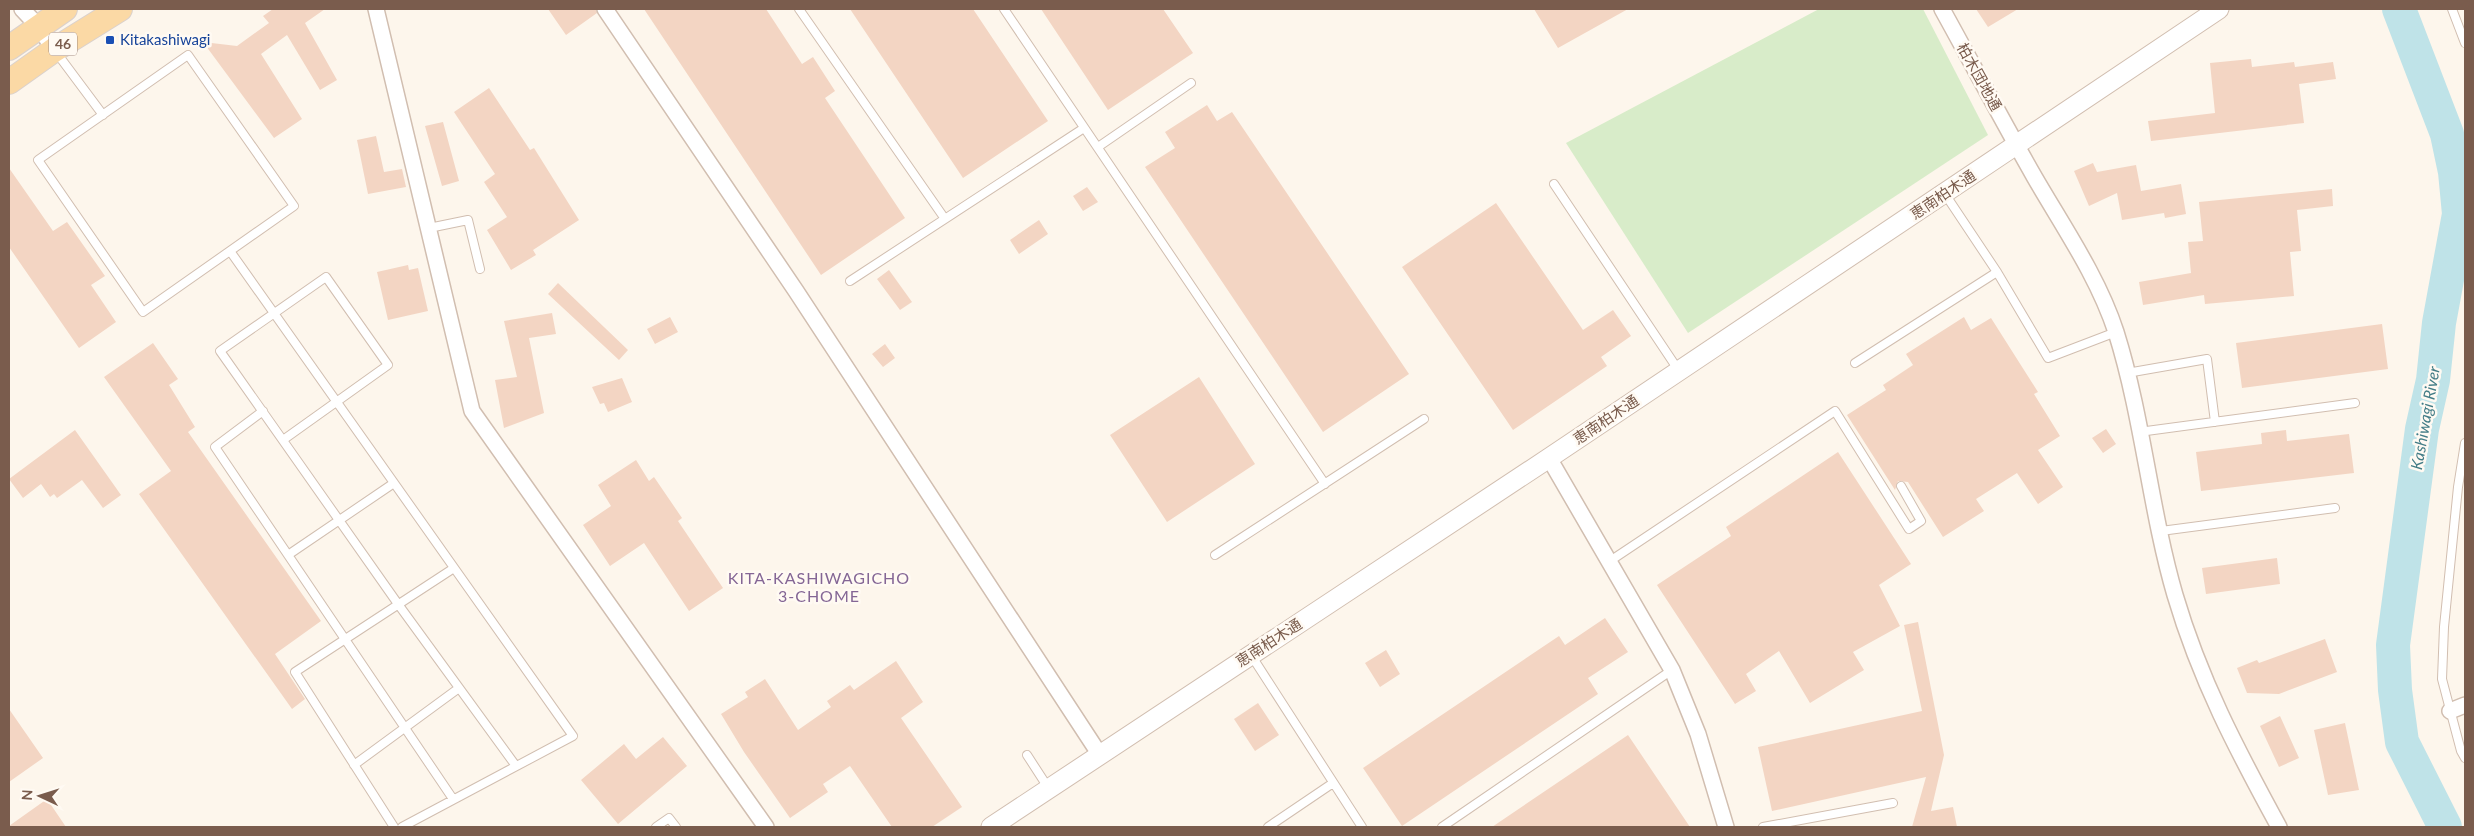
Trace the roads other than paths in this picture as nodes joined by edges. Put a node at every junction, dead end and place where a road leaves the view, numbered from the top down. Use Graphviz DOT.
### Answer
graph roads {
  1 [pos="22,9"];
  2 [pos="66,9"];
  3 [pos="120,9"];
  4 [pos="376,9"];
  5 [pos="605,9"];
  6 [pos="799,9"];
  7 [pos="1004,9"];
  8 [pos="1942,9"];
  9 [pos="2219,9"];
  10 [pos="2452,9"];
  11 [pos="39,27"];
  12 [pos="2465,43"];
  13 [pos="9,48"];
  14 [pos="54,50"];
  15 [pos="9,82"];
  16 [pos="1191,83"];
  17 [pos="103,115"];
  18 [pos="1084,128"];
  19 [pos="2016,146"];
  20 [pos="1098,147"];
  21 [pos="1554,184"];
  22 [pos="1945,194"];
  23 [pos="945,219"];
  24 [pos="428,228"];
  25 [pos="230,251"];
  26 [pos="480,269"];
  27 [pos="1997,272"];
  28 [pos="850,281"];
  29 [pos="275,314"];
  30 [pos="2116,332"];
  31 [pos="1854,363"];
  32 [pos="1680,371"];
  33 [pos="2127,373"];
  34 [pos="337,401"];
  35 [pos="2355,403"];
  36 [pos="263,411"];
  37 [pos="1424,419"];
  38 [pos="2215,422"];
  39 [pos="2140,432"];
  40 [pos="283,440"];
  41 [pos="2465,443"];
  42 [pos="1549,458"];
  43 [pos="394,483"];
  44 [pos="1325,484"];
  45 [pos="1901,486"];
  46 [pos="2336,508"];
  47 [pos="340,520"];
  48 [pos="2161,531"];
  49 [pos="288,555"];
  50 [pos="1215,556"];
  51 [pos="1610,561"];
  52 [pos="454,568"];
  53 [pos="398,604"];
  54 [pos="345,638"];
  55 [pos="1251,655"];
  56 [pos="1672,670"];
  57 [pos="459,688"];
  58 [pos="2465,705"];
  59 [pos="2450,711"];
  60 [pos="405,728"];
  61 [pos="1027,755"];
  62 [pos="1100,755"];
  63 [pos="2465,758"];
  64 [pos="354,765"];
  65 [pos="516,766"];
  66 [pos="1334,783"];
  67 [pos="1049,788"];
  68 [pos="453,799"];
  69 [pos="1892,802"];
  70 [pos="394,827"];
  71 [pos="402,827"];
  72 [pos="656,827"];
  73 [pos="676,827"];
  74 [pos="766,827"];
  75 [pos="991,827"];
  76 [pos="1268,827"];
  77 [pos="1362,827"];
  78 [pos="1442,827"];
  79 [pos="1726,827"];
  80 [pos="1763,827"];
  81 [pos="2280,827"];
  1 -- 11 [label="street"];
  2 -- 11 [label="main road, 46"];
  3 -- 14 [label="main road, 46"];
  4 -- 24 [label="street"];
  5 -- 62 [label="street"];
  6 -- 23 [label="lane"];
  7 -- 18 [label="lane"];
  8 -- 19 [label="street, 柏木団地通"];
  9 -- 19 [label="street, 恵南柏木通"];
  10 -- 12 [label="lane"];
  11 -- 13 [label="main road, 46"];
  11 -- 14 [label="street"];
  14 -- 15 [label="main road, 46"];
  14 -- 17 [label="lane"];
  16 -- 20 [label="lane"];
  17 -- 25 [label="lane"];
  17 -- 25 [label="lane"];
  18 -- 20 [label="lane"];
  18 -- 23 [label="lane"];
  19 -- 22 [label="street, 恵南柏木通"];
  19 -- 30 [label="street, 柏木団地通"];
  20 -- 44 [label="lane"];
  21 -- 32 [label="lane"];
  22 -- 27 [label="lane"];
  22 -- 32 [label="street, 恵南柏木通"];
  23 -- 28 [label="lane"];
  24 -- 26 [label="lane"];
  24 -- 74 [label="street"];
  25 -- 29 [label="lane"];
  27 -- 30 [label="lane"];
  27 -- 31 [label="lane"];
  29 -- 34 [label="lane"];
  29 -- 34 [label="lane"];
  29 -- 36 [label="lane"];
  30 -- 33 [label="street, 柏木団地通"];
  32 -- 42 [label="street, 恵南柏木通"];
  33 -- 38 [label="lane"];
  33 -- 39 [label="street, 柏木団地通"];
  34 -- 40 [label="lane"];
  34 -- 43 [label="lane"];
  35 -- 38 [label="lane"];
  36 -- 40 [label="lane"];
  36 -- 49 [label="lane"];
  37 -- 44 [label="lane"];
  38 -- 39 [label="lane"];
  39 -- 48 [label="street, 柏木団地通"];
  40 -- 47 [label="lane"];
  41 -- 59 [label="lane"];
  42 -- 51 [label="street"];
  42 -- 55 [label="street, 恵南柏木通"];
  43 -- 47 [label="lane"];
  43 -- 52 [label="lane"];
  44 -- 50 [label="lane"];
  45 -- 51 [label="lane"];
  46 -- 48 [label="lane"];
  47 -- 49 [label="lane"];
  47 -- 53 [label="lane"];
  48 -- 81 [label="street, 柏木団地通"];
  49 -- 54 [label="lane"];
  51 -- 56 [label="street"];
  52 -- 53 [label="lane"];
  52 -- 65 [label="lane"];
  53 -- 54 [label="lane"];
  53 -- 57 [label="lane"];
  54 -- 60 [label="lane"];
  54 -- 64 [label="lane"];
  55 -- 62 [label="street, 恵南柏木通"];
  55 -- 66 [label="lane"];
  56 -- 78 [label="lane"];
  56 -- 79 [label="street"];
  57 -- 60 [label="lane"];
  57 -- 65 [label="lane"];
  58 -- 59 [label="street"];
  59 -- 63 [label="lane"];
  60 -- 64 [label="lane"];
  60 -- 68 [label="lane"];
  61 -- 67 [label="lane"];
  62 -- 67 [label="street, 恵南柏木通"];
  64 -- 70 [label="lane"];
  65 -- 68 [label="lane"];
  66 -- 76 [label="lane"];
  66 -- 77 [label="lane"];
  67 -- 75 [label="street, 恵南柏木通"];
  68 -- 71 [label="lane"];
  69 -- 80 [label="lane"];
  72 -- 73 [label="lane"];
}
